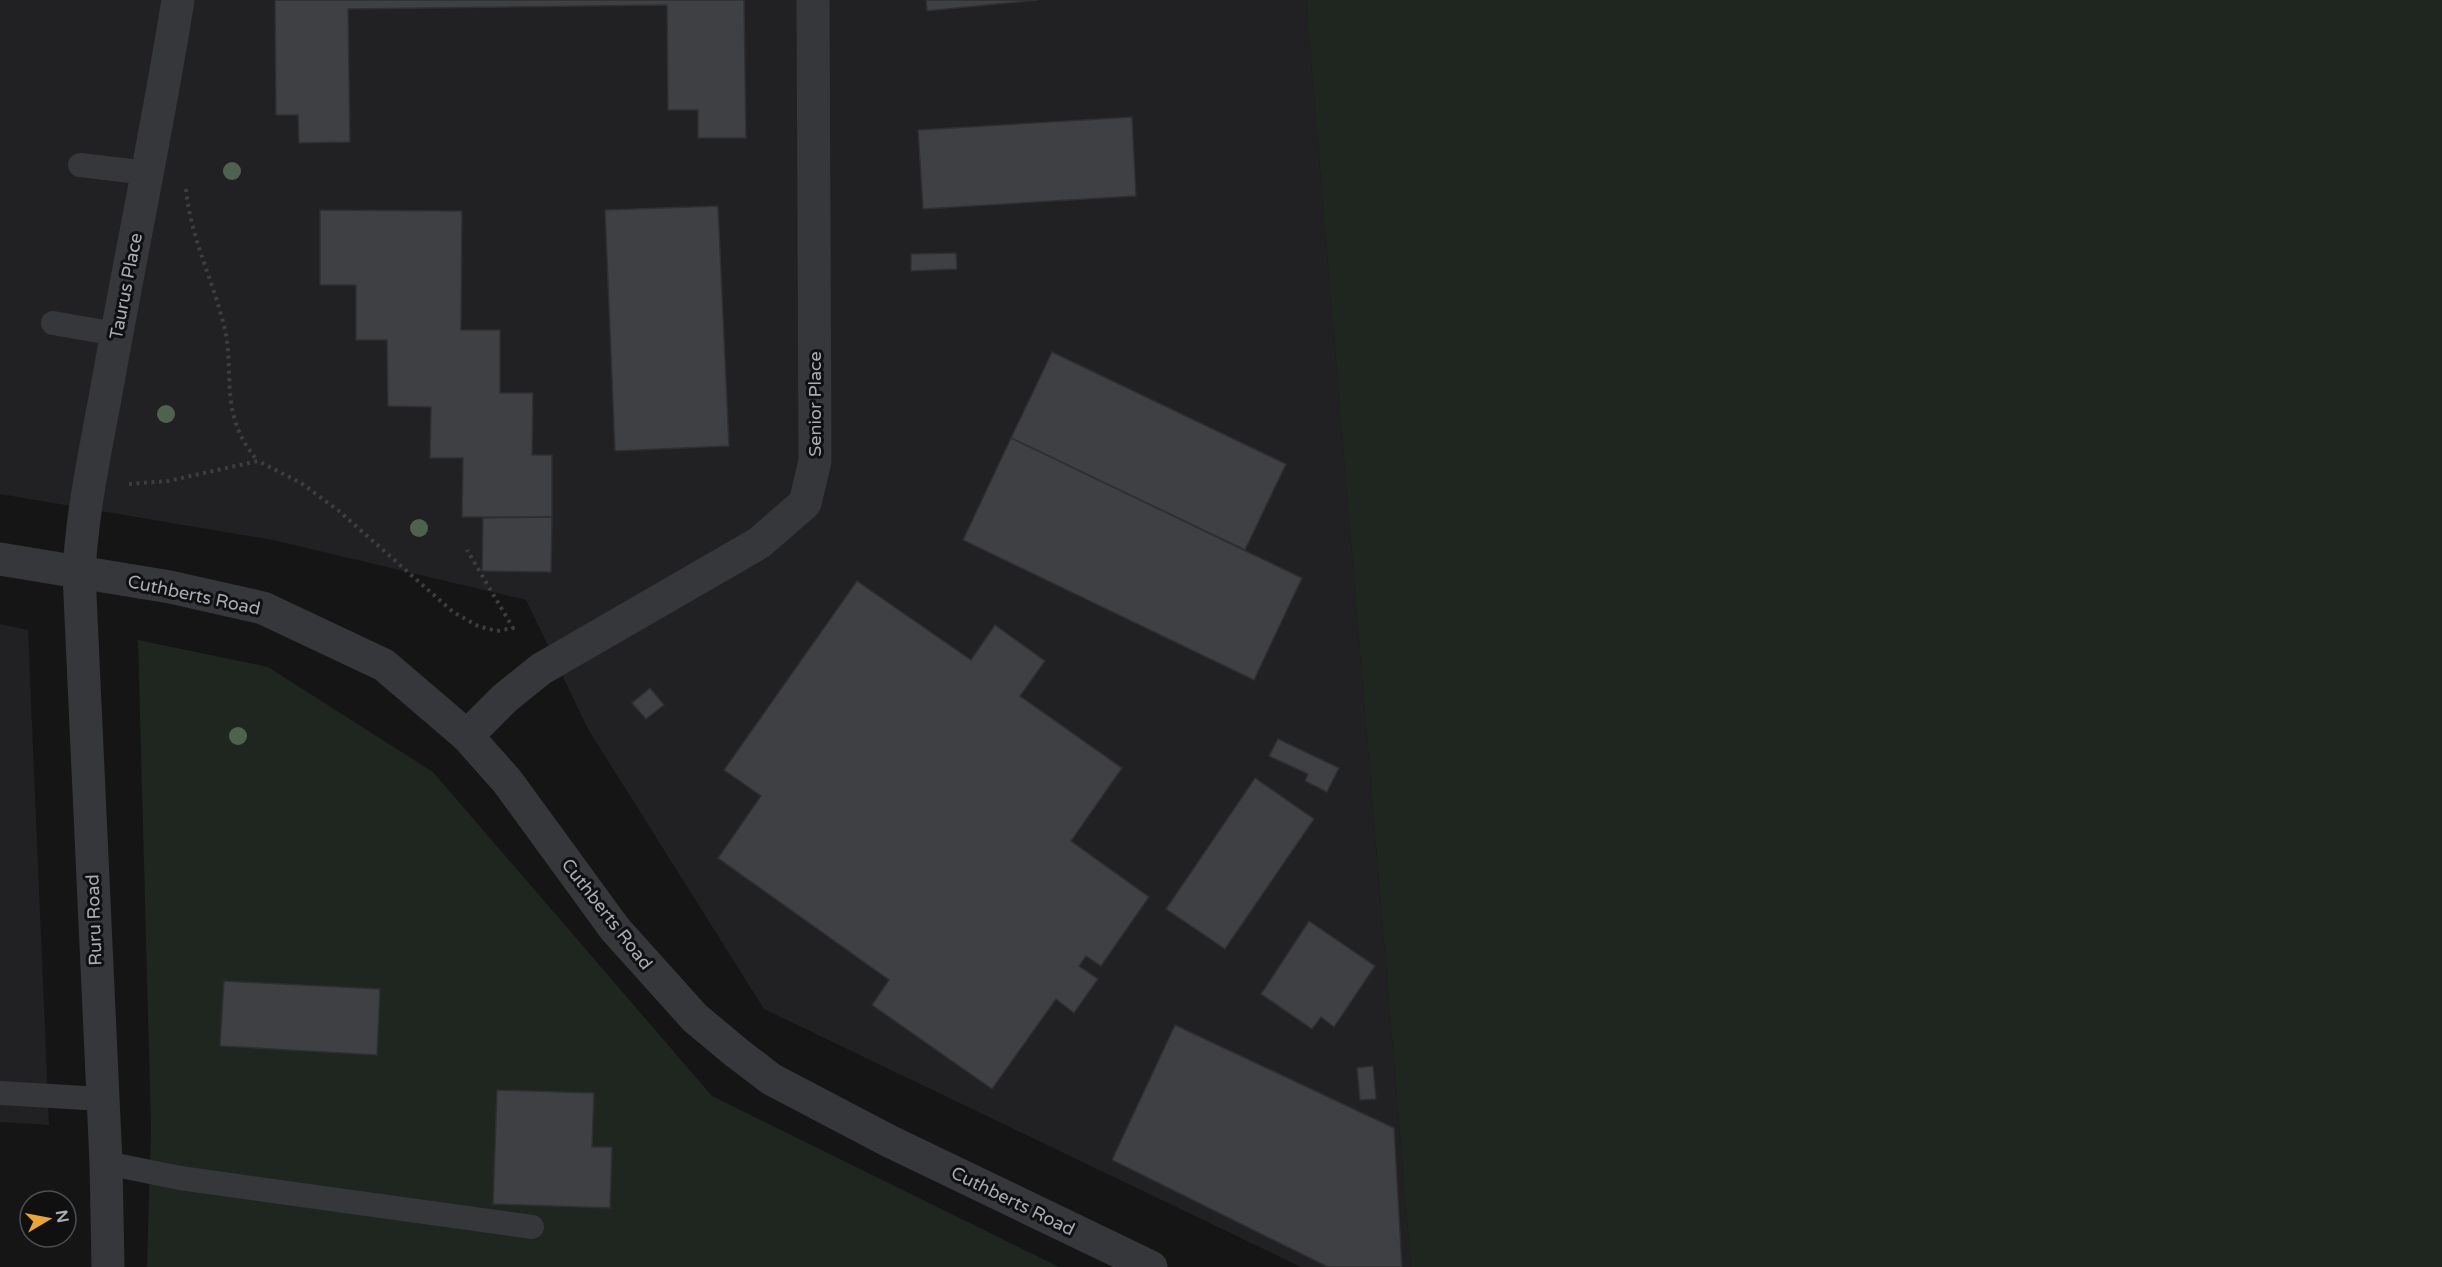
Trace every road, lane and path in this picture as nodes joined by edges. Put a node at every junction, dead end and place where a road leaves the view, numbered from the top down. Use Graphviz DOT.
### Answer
graph roads {
  1 [pos="178,0"];
  2 [pos="813,0"];
  3 [pos="80,165"];
  4 [pos="148,173"];
  5 [pos="186,186"];
  6 [pos="53,323"];
  7 [pos="116,334"];
  8 [pos="258,461"];
  9 [pos="125,484"];
  10 [pos="466,550"];
  11 [pos="0,559"];
  12 [pos="79,573"];
  13 [pos="467,736"];
  14 [pos="0,1093"];
  15 [pos="102,1099"];
  16 [pos="106,1163"];
  17 [pos="532,1227"];
  18 [pos="108,1267"];
  19 [pos="1151,1267"];
  1 -- 4 [label="street, Taurus Place"];
  2 -- 13 [label="street, Senior Place"];
  3 -- 4 [label="lane"];
  4 -- 7 [label="street, Taurus Place"];
  5 -- 8 [label="path"];
  6 -- 7 [label="lane"];
  7 -- 12 [label="street, Taurus Place"];
  8 -- 9 [label="path"];
  8 -- 10 [label="path"];
  11 -- 12 [label="street, Cuthberts Road"];
  12 -- 13 [label="street, Cuthberts Road"];
  12 -- 15 [label="street, Ruru Road"];
  13 -- 19 [label="street, Cuthberts Road"];
  14 -- 15 [label="lane"];
  15 -- 16 [label="street, Ruru Road"];
  16 -- 17 [label="lane"];
  16 -- 18 [label="street, Ruru Road"];
}
